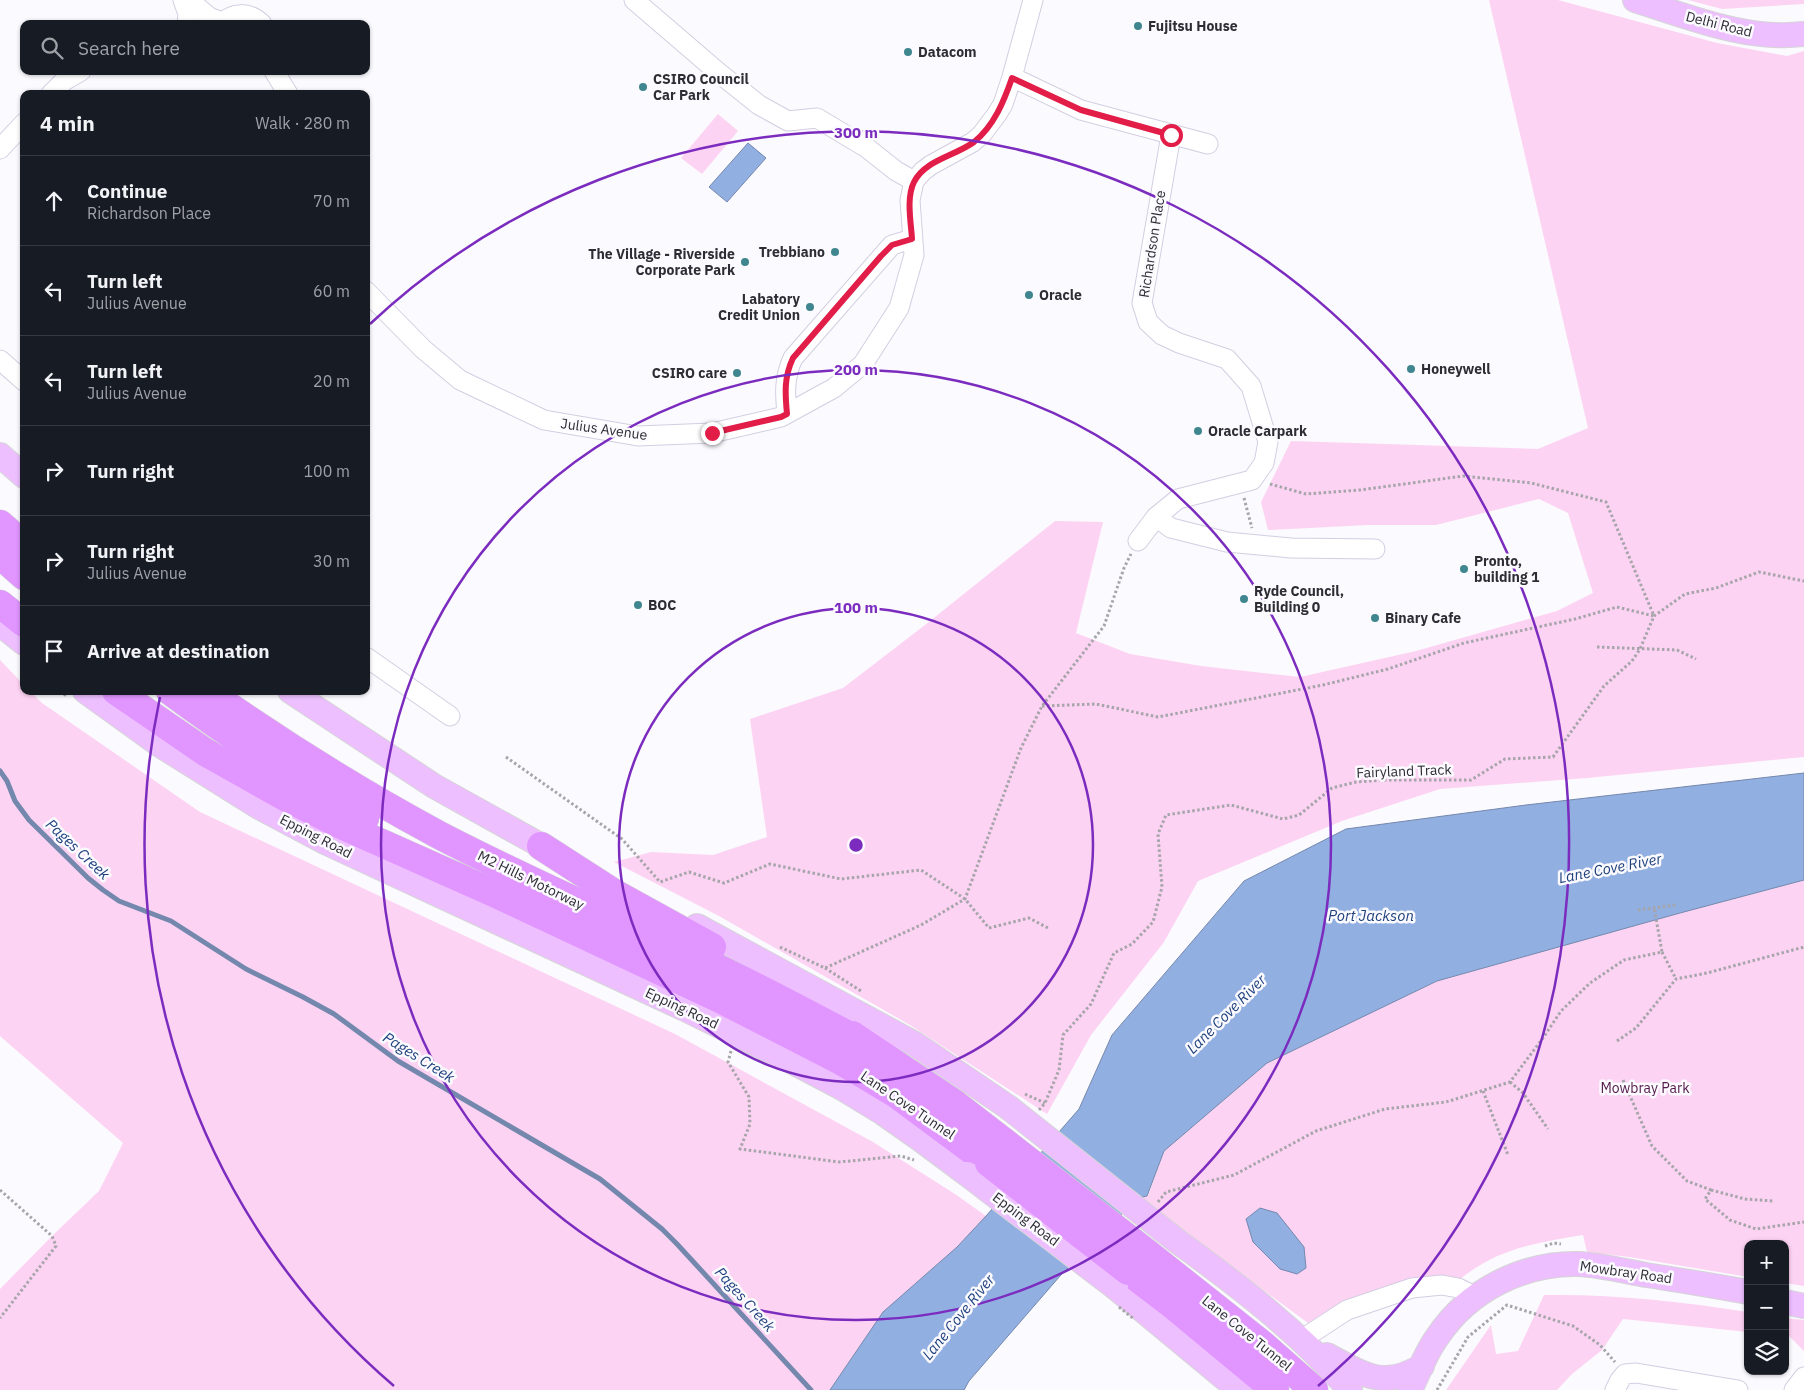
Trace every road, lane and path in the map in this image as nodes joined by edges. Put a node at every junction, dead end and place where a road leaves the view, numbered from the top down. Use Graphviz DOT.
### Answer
graph roads {
  1 [pos="183,0"];
  2 [pos="189,0"];
  3 [pos="634,0"];
  4 [pos="1033,0"];
  5 [pos="1635,0"];
  6 [pos="255,13"];
  7 [pos="187,20"];
  8 [pos="215,20"];
  9 [pos="226,20"];
  10 [pos="1804,34"];
  11 [pos="74,75"];
  12 [pos="276,75"];
  13 [pos="1012,78"];
  14 [pos="55,90"];
  15 [pos="286,90"];
  16 [pos="1171,135"];
  17 [pos="1208,144"];
  18 [pos="914,182"];
  19 [pos="912,239"];
  20 [pos="370,296"];
  21 [pos="0,360"];
  22 [pos="20,378"];
  23 [pos="787,414"];
  24 [pos="0,455"];
  25 [pos="20,472"];
  26 [pos="1248,487"];
  27 [pos="1156,517"];
  28 [pos="0,524"];
  29 [pos="1138,541"];
  30 [pos="20,542"];
  31 [pos="1254,544"];
  32 [pos="1375,549"];
  33 [pos="0,555"];
  34 [pos="20,572"];
  35 [pos="1804,581"];
  36 [pos="0,604"];
  37 [pos="1654,616"];
  38 [pos="20,620"];
  39 [pos="0,624"];
  40 [pos="20,641"];
  41 [pos="1597,646"];
  42 [pos="1640,649"];
  43 [pos="1696,659"];
  44 [pos="370,660"];
  45 [pos="91,695"];
  46 [pos="122,695"];
  47 [pos="175,695"];
  48 [pos="213,695"];
  49 [pos="296,695"];
  50 [pos="1042,706"];
  51 [pos="450,716"];
  52 [pos="506,757"];
  53 [pos="541,846"];
  54 [pos="496,894"];
  55 [pos="964,899"];
  56 [pos="1676,905"];
  57 [pos="1654,907"];
  58 [pos="1638,910"];
  59 [pos="1050,929"];
  60 [pos="775,944"];
  61 [pos="1804,947"];
  62 [pos="1662,952"];
  63 [pos="1676,979"];
  64 [pos="1617,1041"];
  65 [pos="867,1045"];
  66 [pos="732,1047"];
  67 [pos="1624,1080"];
  68 [pos="1510,1082"];
  69 [pos="1483,1091"];
  70 [pos="1035,1100"];
  71 [pos="1548,1129"];
  72 [pos="1508,1155"];
  73 [pos="986,1159"];
  74 [pos="920,1162"];
  75 [pos="0,1190"];
  76 [pos="1711,1190"];
  77 [pos="1773,1201"];
  78 [pos="1152,1208"];
  79 [pos="1804,1222"];
  80 [pos="1130,1271"];
  81 [pos="1744,1291"];
  82 [pos="1476,1296"];
  83 [pos="0,1318"];
  84 [pos="1302,1341"];
  85 [pos="1609,1356"];
  86 [pos="1422,1366"];
  87 [pos="1804,1377"];
  88 [pos="1239,1390"];
  89 [pos="1275,1390"];
  90 [pos="1314,1390"];
  91 [pos="1350,1390"];
  92 [pos="1410,1390"];
  93 [pos="1437,1390"];
  94 [pos="1615,1390"];
  95 [pos="1738,1390"];
  96 [pos="1794,1390"];
  1 -- 7 [label="street"];
  2 -- 8 [label="street"];
  3 -- 18 [label="street"];
  4 -- 13 [label="street"];
  5 -- 10 [label="main road, Delhi Road"];
  6 -- 9 [label="street"];
  11 -- 14 [label="street"];
  12 -- 15 [label="street"];
  13 -- 16 [label="street"];
  13 -- 18 [label="street"];
  16 -- 17 [label="street"];
  16 -- 26 [label="street, Richardson Place"];
  18 -- 19 [label="street, Julius Avenue"];
  19 -- 23 [label="street"];
  19 -- 23 [label="street, Julius Avenue"];
  20 -- 23 [label="street, Julius Avenue"];
  21 -- 22 [label="street"];
  24 -- 25 [label="main road"];
  26 -- 27 [label="street"];
  26 -- 31 [label="path"];
  26 -- 37 [label="path"];
  27 -- 29 [label="street"];
  27 -- 31 [label="street"];
  28 -- 30 [label="highway"];
  29 -- 50 [label="path"];
  31 -- 32 [label="street"];
  33 -- 34 [label="highway"];
  35 -- 37 [label="path"];
  36 -- 38 [label="highway"];
  37 -- 42 [label="path, Fairyland Track"];
  37 -- 50 [label="path"];
  39 -- 40 [label="main road"];
  41 -- 42 [label="path"];
  42 -- 43 [label="path"];
  42 -- 70 [label="path, Fairyland Track"];
  44 -- 51 [label="street"];
  45 -- 73 [label="main road, Epping Road"];
  46 -- 54 [label="highway"];
  47 -- 54 [label="highway, M2 Hills Motorway"];
  48 -- 65 [label="highway, M2 Hills Motorway"];
  49 -- 53 [label="main road"];
  50 -- 55 [label="path"];
  52 -- 55 [label="path"];
  53 -- 65 [label="highway"];
  53 -- 84 [label="main road, bridge"];
  54 -- 73 [label="highway, Lane Cove Tunnel"];
  55 -- 59 [label="path"];
  55 -- 60 [label="path"];
  56 -- 57 [label="path"];
  57 -- 58 [label="path"];
  57 -- 62 [label="path"];
  61 -- 63 [label="path"];
  62 -- 63 [label="path"];
  62 -- 68 [label="path"];
  63 -- 64 [label="path"];
  65 -- 73 [label="highway, Lane Cove Tunnel"];
  66 -- 74 [label="path"];
  67 -- 76 [label="path"];
  68 -- 69 [label="path"];
  68 -- 71 [label="path"];
  69 -- 72 [label="path"];
  69 -- 78 [label="path"];
  73 -- 80 [label="highway, Lane Cove Tunnel, bridge"];
  73 -- 80 [label="main road, Epping Road, bridge"];
  75 -- 83 [label="path"];
  76 -- 77 [label="path"];
  76 -- 79 [label="path"];
  80 -- 88 [label="main road, Epping Road"];
  80 -- 89 [label="highway, Lane Cove Tunnel"];
  80 -- 90 [label="highway, Lane Cove Tunnel"];
  81 -- 82 [label="main road, Mowbray Road"];
  82 -- 84 [label="street"];
  82 -- 86 [label="main road, Mowbray Road"];
  84 -- 86 [label="main road"];
  84 -- 91 [label="main road"];
  85 -- 93 [label="path"];
  86 -- 92 [label="main road, Mowbray Road"];
  87 -- 96 [label="street"];
  94 -- 95 [label="street"];
}
